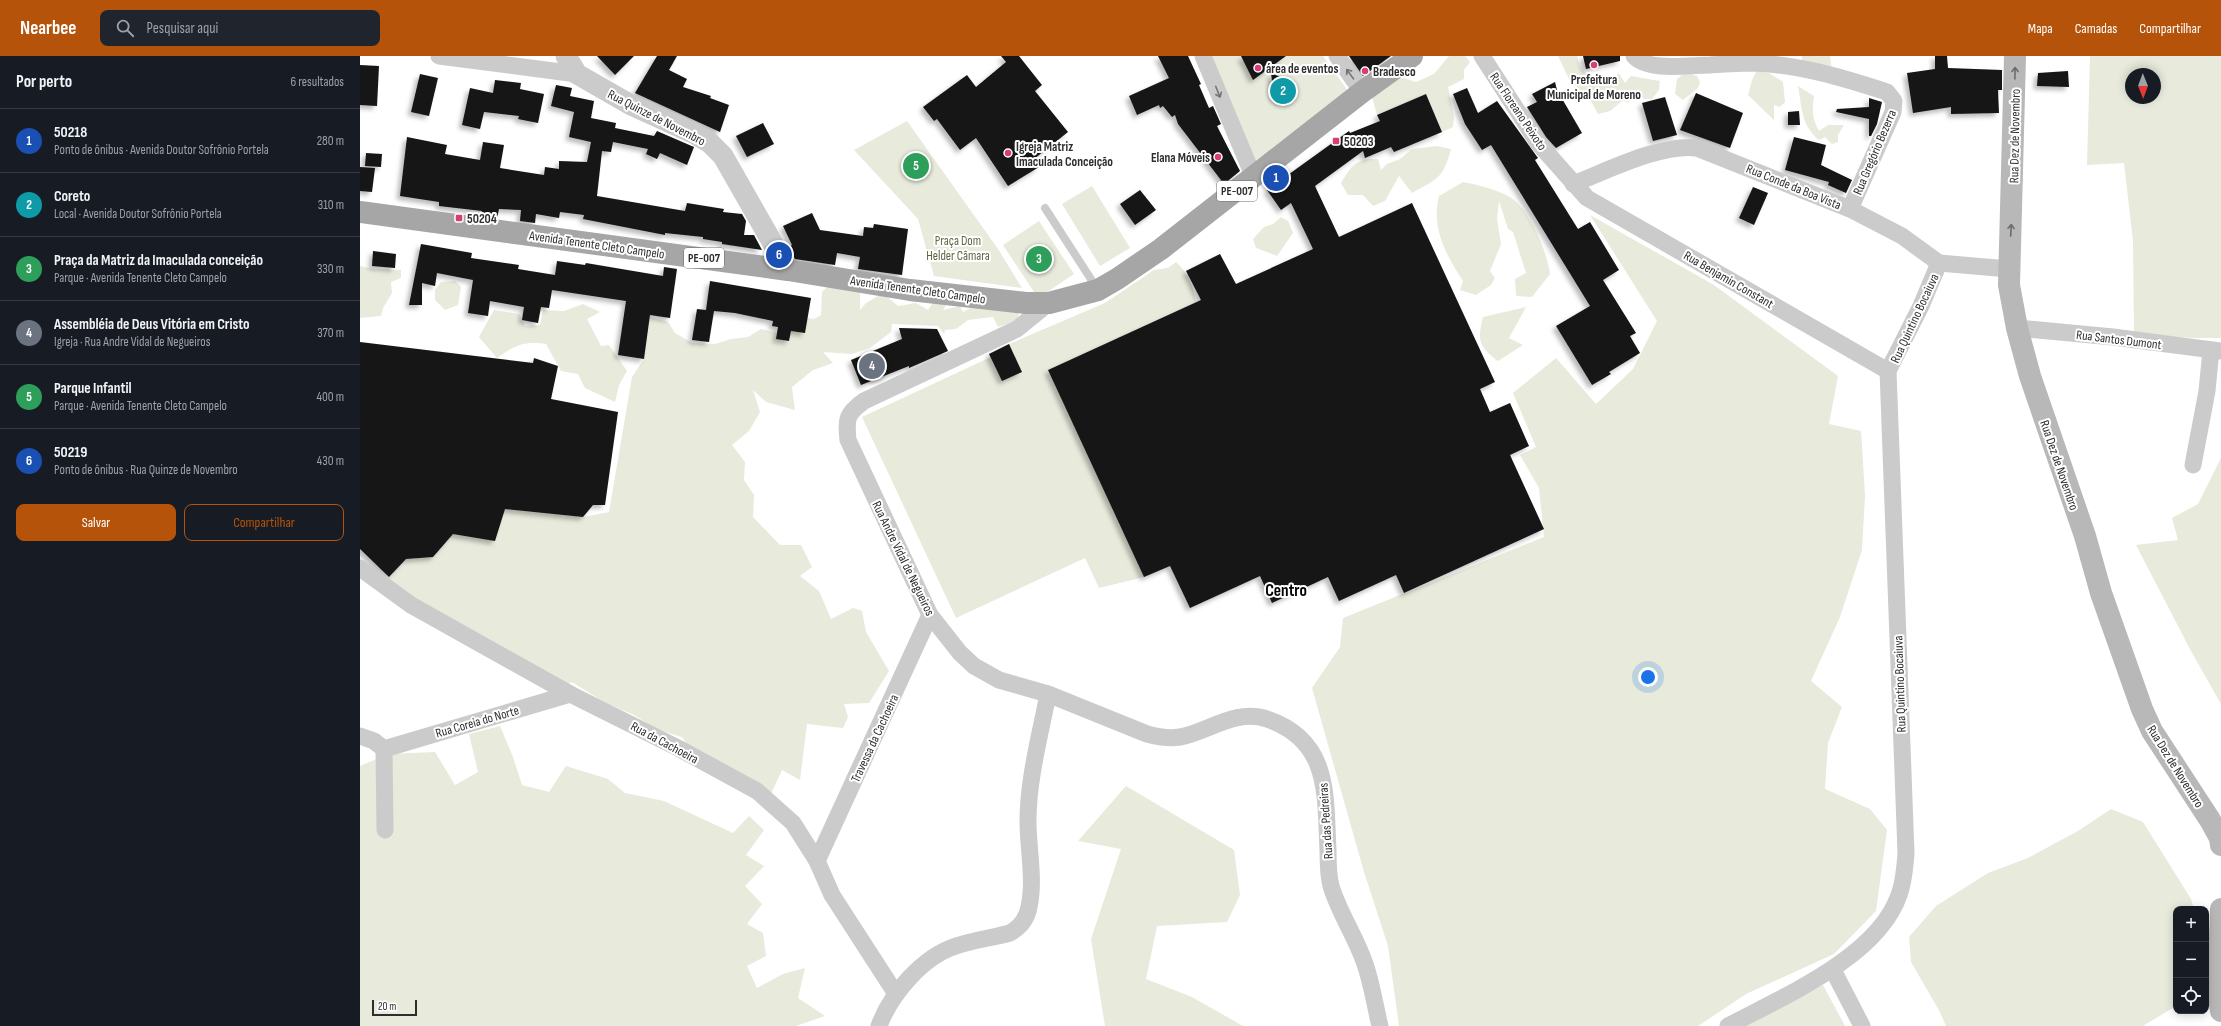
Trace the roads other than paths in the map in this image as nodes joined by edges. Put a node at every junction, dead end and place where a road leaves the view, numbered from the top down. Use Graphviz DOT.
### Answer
graph roads {
  1 [pos="439,56"];
  2 [pos="566,56"];
  3 [pos="1203,56"];
  4 [pos="1337,56"];
  5 [pos="1412,56"];
  6 [pos="1482,56"];
  7 [pos="1634,56"];
  8 [pos="2016,56"];
  9 [pos="577,74"];
  10 [pos="1362,92"];
  11 [pos="1254,178"];
  12 [pos="1573,184"];
  13 [pos="1045,208"];
  14 [pos="1850,209"];
  15 [pos="360,212"];
  16 [pos="1939,263"];
  17 [pos="2009,269"];
  18 [pos="788,270"];
  19 [pos="1098,290"];
  20 [pos="1049,303"];
  21 [pos="2018,328"];
  22 [pos="2216,350"];
  23 [pos="1888,371"];
  24 [pos="2193,465"];
  25 [pos="360,568"];
  26 [pos="930,616"];
  27 [pos="570,694"];
  28 [pos="1048,694"];
  29 [pos="360,736"];
  30 [pos="384,749"];
  31 [pos="385,830"];
  32 [pos="2221,845"];
  33 [pos="817,861"];
  34 [pos="2221,909"];
  35 [pos="1833,970"];
  36 [pos="896,994"];
  37 [pos="2221,1011"];
  38 [pos="879,1026"];
  39 [pos="1380,1026"];
  40 [pos="1728,1026"];
  41 [pos="1862,1026"];
  1 -- 9 [label="street"];
  2 -- 9 [label="street, Rua Quinze de Novembro"];
  3 -- 11 [label="street, one-way"];
  10 -- 4 [label="street, one-way"];
  5 -- 10 [label="main road, PE-007"];
  6 -- 12 [label="street, Rua Floreano Peixoto"];
  7 -- 14 [label="street, Rua Gregório Bezerra"];
  17 -- 8 [label="main road, Rua Dez de Novembro, one-way"];
  9 -- 18 [label="street, Rua Quinze de Novembro"];
  10 -- 11 [label="main road, PE-007"];
  11 -- 19 [label="main road, PE-007"];
  12 -- 14 [label="street, Rua Conde da Boa Vista"];
  12 -- 23 [label="street, Rua Benjamin Constant"];
  13 -- 19 [label="lane"];
  14 -- 16 [label="street, Rua Conde da Boa Vista"];
  15 -- 18 [label="main road, Avenida Tenente Cleto Campelo / PE-007"];
  16 -- 17 [label="street"];
  16 -- 23 [label="street, Rua Quintino Bocaiuva"];
  17 -- 21 [label="main road, Rua Dez de Novembro"];
  18 -- 20 [label="main road, Avenida Tenente Cleto Campelo / PE-007"];
  19 -- 20 [label="main road, PE-007"];
  20 -- 26 [label="street, Rua Andre Vidal de Negueiros"];
  21 -- 22 [label="street, Rua Santos Dumont"];
  21 -- 32 [label="main road, Rua Dez de Novembro"];
  22 -- 24 [label="street"];
  23 -- 35 [label="street, Rua Quintino Bocaiuva"];
  25 -- 27 [label="street, Rua da Cachoeira"];
  26 -- 28 [label="street, Rua Andre Vidal de Negueiros"];
  26 -- 33 [label="street, Travessa da Cachoeira"];
  27 -- 30 [label="street, Rua Coreia do Norte"];
  27 -- 33 [label="street, Rua da Cachoeira"];
  28 -- 36 [label="street"];
  28 -- 39 [label="street, Rua das Pedreiras"];
  29 -- 30 [label="street"];
  30 -- 31 [label="street"];
  33 -- 36 [label="street, Rua da Cachoeira"];
  34 -- 37 [label="main road"];
  35 -- 40 [label="street, Rua Quintino Bocaiuva"];
  35 -- 41 [label="street"];
  36 -- 38 [label="street"];
}
